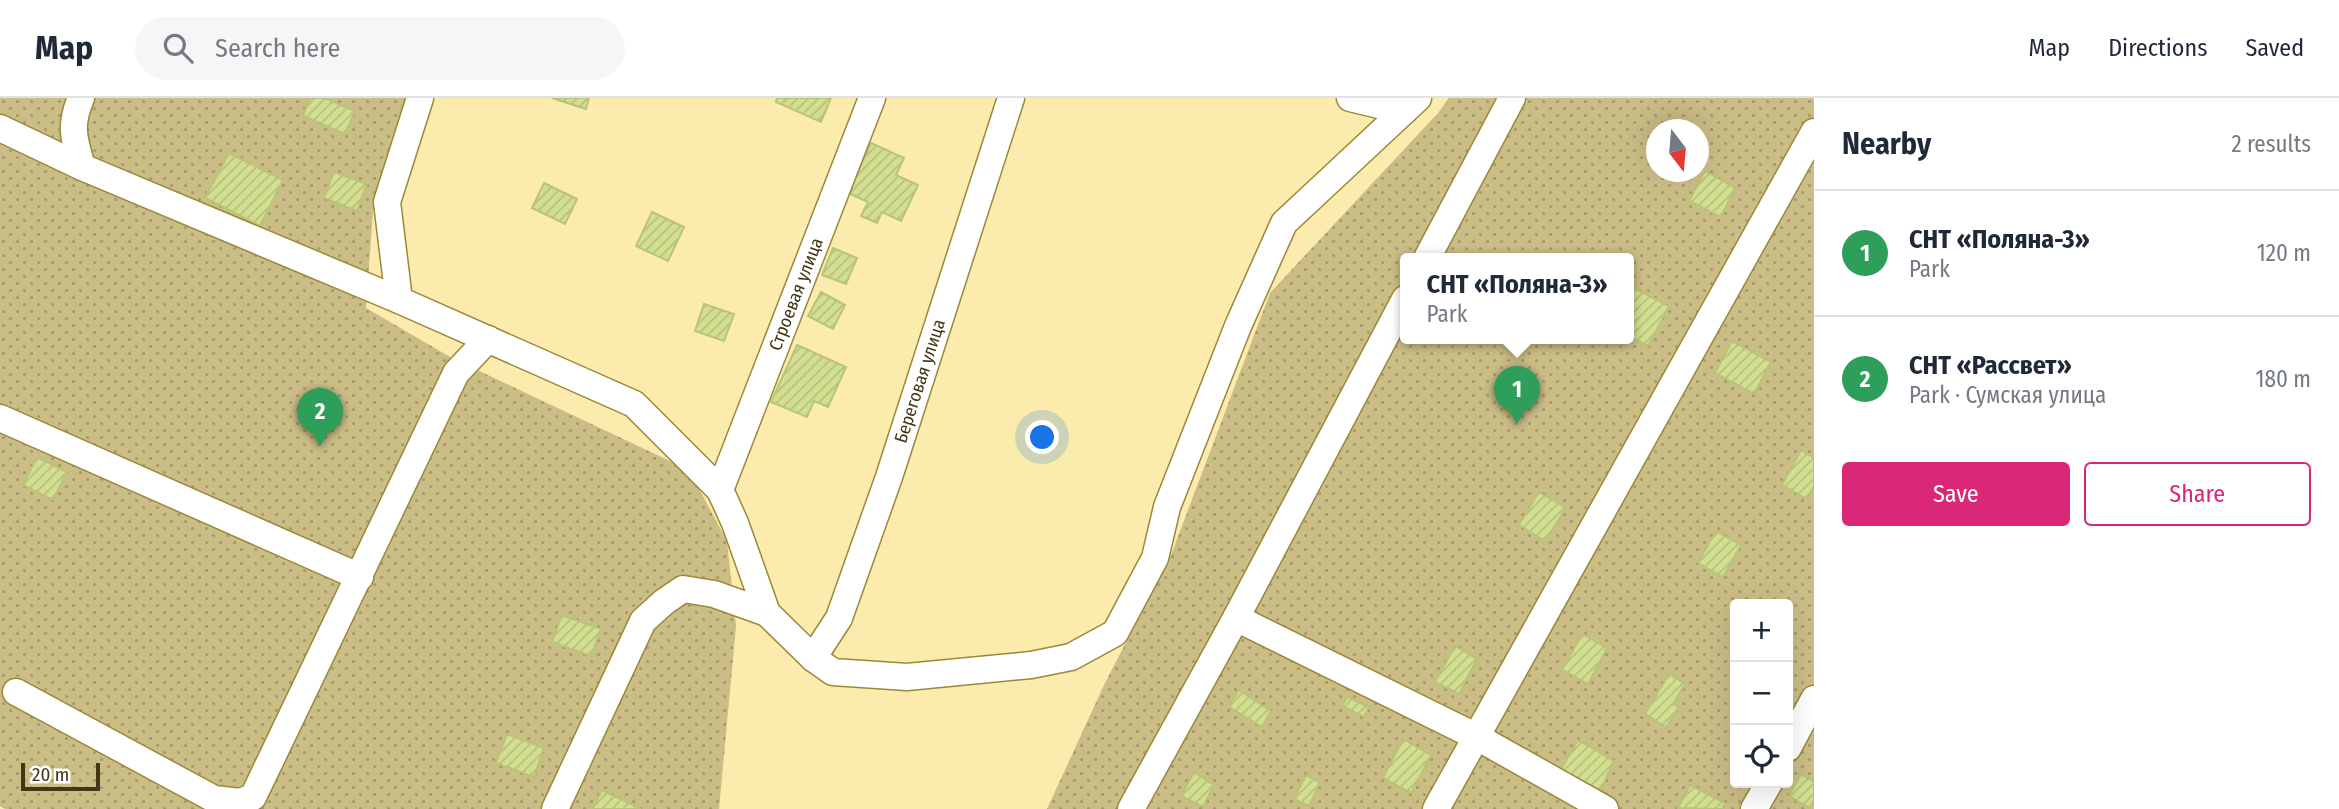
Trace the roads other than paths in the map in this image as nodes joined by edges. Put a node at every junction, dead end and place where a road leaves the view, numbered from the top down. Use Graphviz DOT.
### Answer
graph roads {
  1 [pos="81,98"];
  2 [pos="421,98"];
  3 [pos="872,98"];
  4 [pos="1011,98"];
  5 [pos="1350,98"];
  6 [pos="1511,98"];
  7 [pos="1411,104"];
  8 [pos="0,128"];
  9 [pos="1814,132"];
  10 [pos="82,167"];
  11 [pos="1430,253"];
  12 [pos="399,300"];
  13 [pos="1400,308"];
  14 [pos="488,339"];
  15 [pos="0,418"];
  16 [pos="720,491"];
  17 [pos="360,577"];
  18 [pos="767,613"];
  19 [pos="1236,618"];
  20 [pos="813,658"];
  21 [pos="16,692"];
  22 [pos="1814,699"];
  23 [pos="1477,737"];
  24 [pos="1793,739"];
  25 [pos="1766,788"];
  26 [pos="555,809"];
  27 [pos="1131,809"];
  28 [pos="1436,809"];
  29 [pos="1605,809"];
  30 [pos="1754,809"];
  1 -- 10 [label="street"];
  2 -- 12 [label="street"];
  3 -- 16 [label="street, Строевая улица"];
  4 -- 20 [label="street, Береговая улица"];
  5 -- 7 [label="street"];
  6 -- 11 [label="street"];
  7 -- 20 [label="street"];
  8 -- 10 [label="street"];
  9 -- 23 [label="street"];
  10 -- 12 [label="street"];
  12 -- 14 [label="street"];
  13 -- 19 [label="street"];
  14 -- 16 [label="street"];
  14 -- 17 [label="street"];
  15 -- 17 [label="street"];
  16 -- 18 [label="street"];
  17 -- 21 [label="street"];
  18 -- 20 [label="street"];
  18 -- 26 [label="street"];
  19 -- 23 [label="street"];
  19 -- 27 [label="street"];
  22 -- 24 [label="street"];
  23 -- 28 [label="street"];
  23 -- 29 [label="street"];
  25 -- 30 [label="street"];
}
